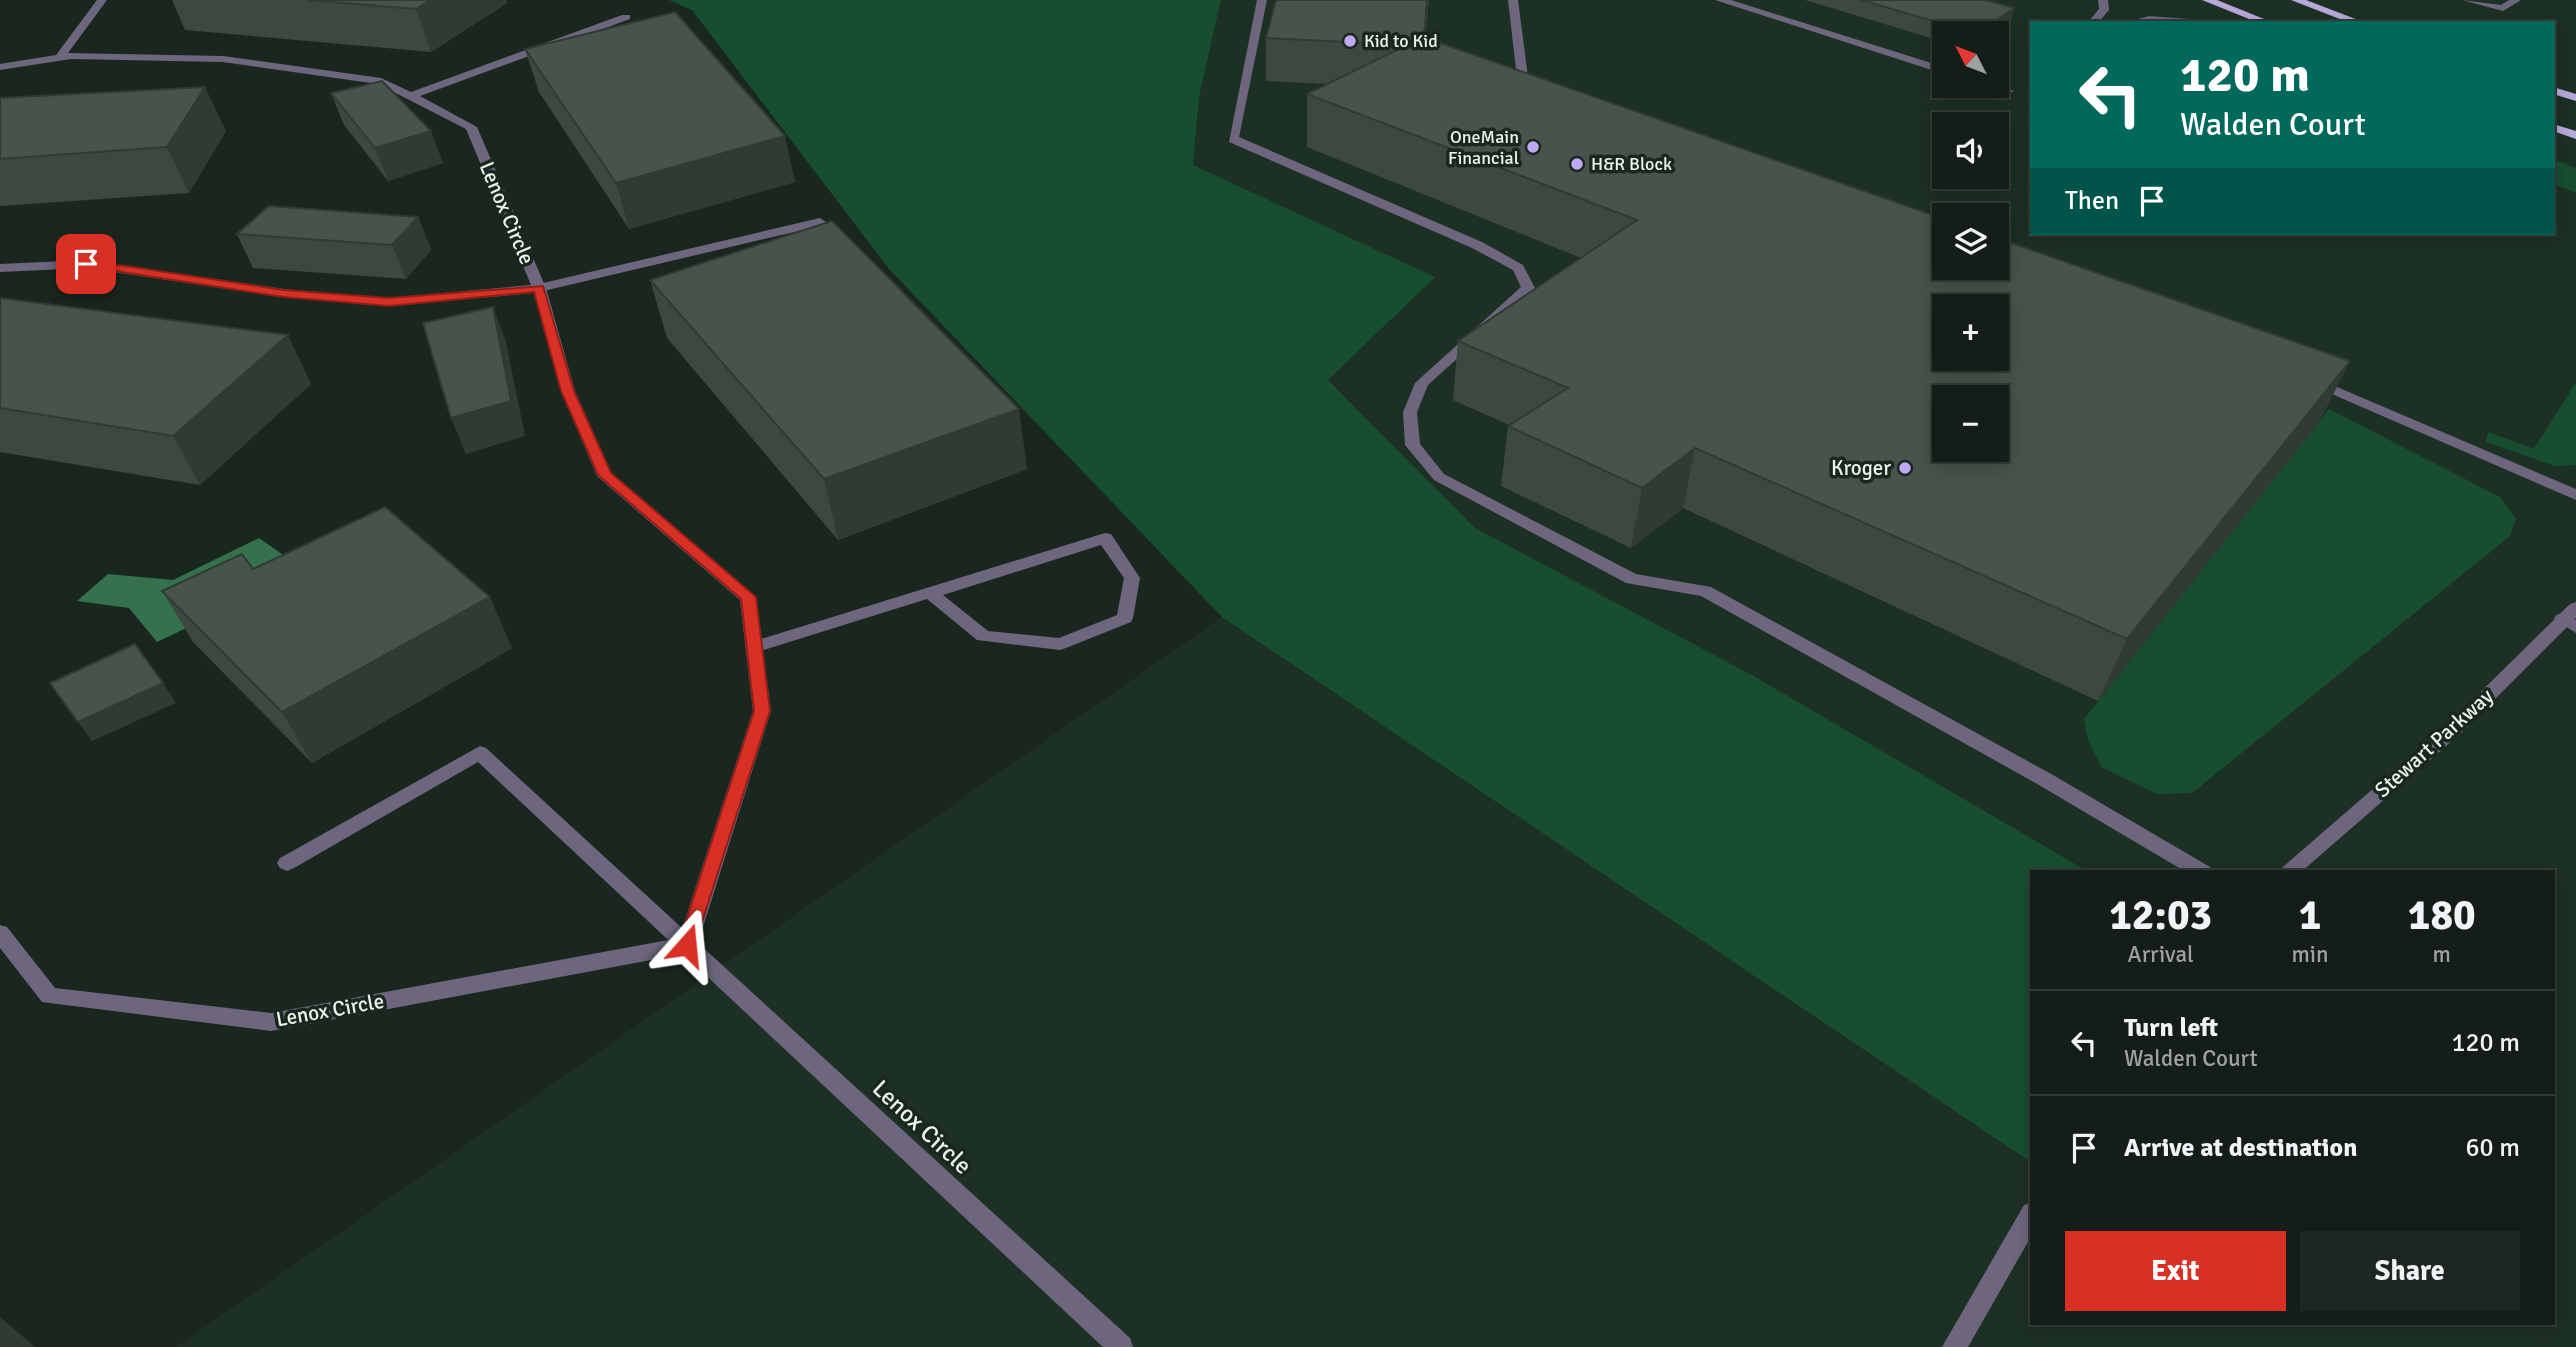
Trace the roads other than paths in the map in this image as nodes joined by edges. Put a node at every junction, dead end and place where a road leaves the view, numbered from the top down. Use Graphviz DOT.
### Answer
graph roads {
  1 [pos="102,0"];
  2 [pos="1262,0"];
  3 [pos="1513,0"];
  4 [pos="1720,0"];
  5 [pos="2103,0"];
  6 [pos="2207,0"];
  7 [pos="2296,0"];
  8 [pos="2467,0"];
  9 [pos="2516,0"];
  10 [pos="625,17"];
  11 [pos="2094,21"];
  12 [pos="2138,21"];
  13 [pos="2176,21"];
  14 [pos="2264,21"];
  15 [pos="2355,21"];
  16 [pos="59,58"];
  17 [pos="0,67"];
  18 [pos="1932,67"];
  19 [pos="2555,91"];
  20 [pos="1537,92"];
  21 [pos="410,96"];
  22 [pos="2576,98"];
  23 [pos="2555,128"];
  24 [pos="2576,135"];
  25 [pos="820,222"];
  26 [pos="0,268"];
  27 [pos="539,288"];
  28 [pos="2304,377"];
  29 [pos="2576,495"];
  30 [pos="930,593"];
  31 [pos="2571,618"];
  32 [pos="754,647"];
  33 [pos="287,863"];
  34 [pos="2200,870"];
  35 [pos="2289,870"];
  36 [pos="0,933"];
  37 [pos="687,945"];
  38 [pos="2030,1216"];
  39 [pos="1121,1347"];
  40 [pos="1954,1347"];
  1 -- 16 [label="street"];
  2 -- 34 [label="street"];
  3 -- 20 [label="street"];
  4 -- 18 [label="street"];
  5 -- 11 [label="street"];
  6 -- 14 [label="main road"];
  7 -- 15 [label="main road"];
  8 -- 9 [label="street"];
  10 -- 21 [label="street"];
  12 -- 13 [label="street"];
  16 -- 17 [label="street, Lenox Circle"];
  16 -- 21 [label="street, Lenox Circle"];
  19 -- 22 [label="main road"];
  21 -- 27 [label="street, Lenox Circle"];
  23 -- 24 [label="main road"];
  25 -- 27 [label="street"];
  26 -- 27 [label="street"];
  27 -- 32 [label="street, Lenox Circle"];
  28 -- 29 [label="street"];
  30 -- 30 [label="street"];
  30 -- 32 [label="street"];
  31 -- 35 [label="street, Stewart Parkway"];
  32 -- 37 [label="street, Lenox Circle"];
  33 -- 37 [label="street"];
  36 -- 37 [label="street, Lenox Circle"];
  37 -- 39 [label="street, Lenox Circle"];
  38 -- 40 [label="street"];
}
